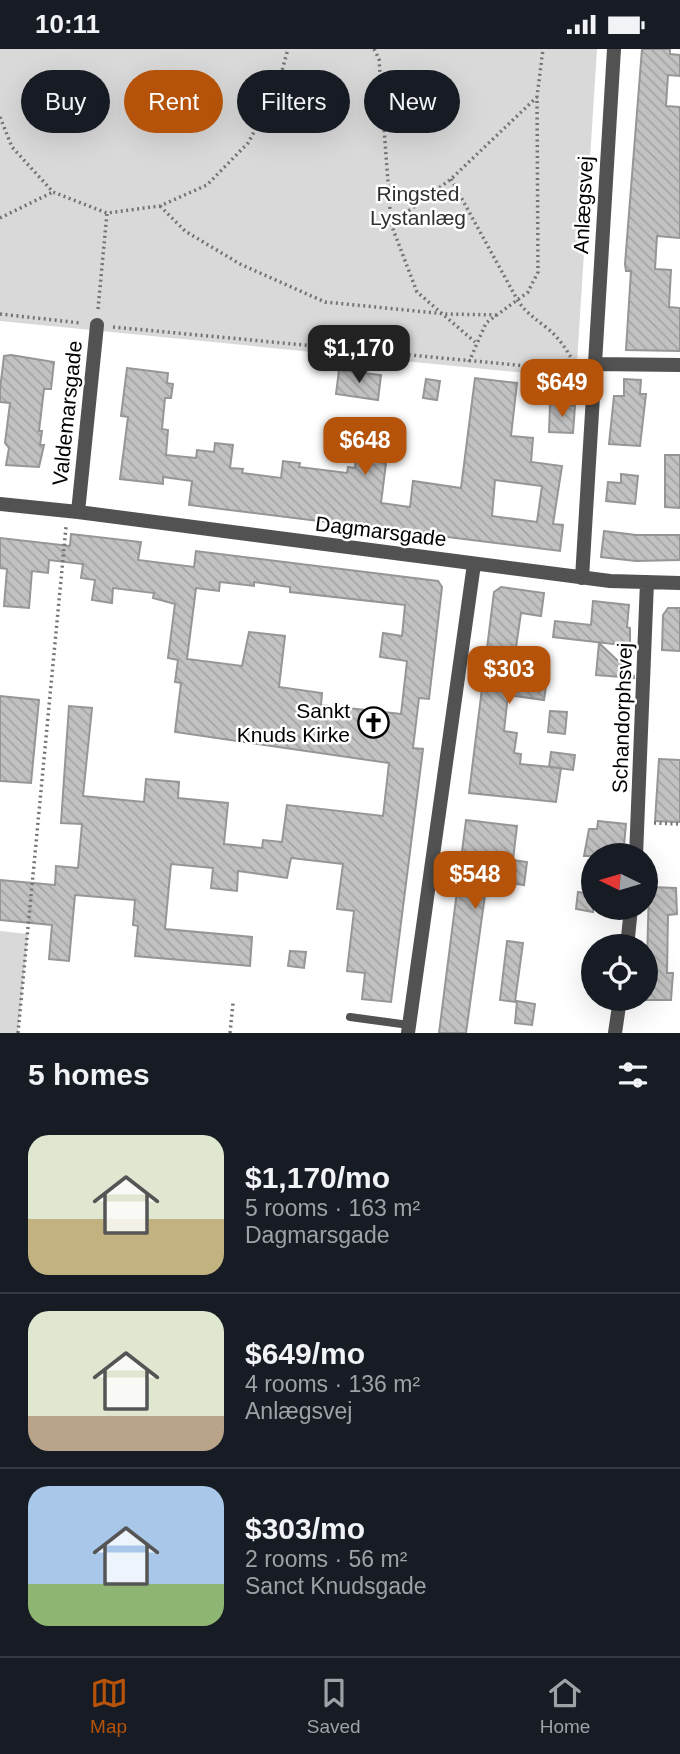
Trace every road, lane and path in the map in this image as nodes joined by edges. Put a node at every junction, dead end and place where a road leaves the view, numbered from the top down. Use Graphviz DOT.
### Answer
graph roads {
  1 [pos="288,49"];
  2 [pos="374,49"];
  3 [pos="543,49"];
  4 [pos="614,49"];
  5 [pos="537,97"];
  6 [pos="0,117"];
  7 [pos="451,179"];
  8 [pos="53,192"];
  9 [pos="160,206"];
  10 [pos="107,213"];
  11 [pos="0,218"];
  12 [pos="391,224"];
  13 [pos="518,302"];
  14 [pos="0,314"];
  15 [pos="446,314"];
  16 [pos="499,314"];
  17 [pos="97,325"];
  18 [pos="475,342"];
  19 [pos="469,362"];
  20 [pos="680,365"];
  21 [pos="594,368"];
  22 [pos="579,371"];
  23 [pos="0,504"];
  24 [pos="73,512"];
  25 [pos="474,564"];
  26 [pos="582,578"];
  27 [pos="647,582"];
  28 [pos="680,583"];
  29 [pos="640,823"];
  30 [pos="680,824"];
  31 [pos="638,843"];
  32 [pos="233,1003"];
  33 [pos="618,1011"];
  34 [pos="350,1017"];
  35 [pos="409,1029"];
  36 [pos="18,1033"];
  37 [pos="230,1033"];
  38 [pos="615,1033"];
  1 -- 9 [label="path"];
  2 -- 12 [label="path"];
  3 -- 5 [label="path"];
  4 -- 21 [label="street, Anlægsvej"];
  5 -- 7 [label="path"];
  5 -- 13 [label="path"];
  6 -- 8 [label="path"];
  7 -- 12 [label="path"];
  7 -- 13 [label="path"];
  8 -- 10 [label="path"];
  8 -- 11 [label="path"];
  9 -- 10 [label="path"];
  9 -- 15 [label="path"];
  10 -- 17 [label="path"];
  12 -- 15 [label="path"];
  13 -- 16 [label="path"];
  13 -- 22 [label="path"];
  14 -- 17 [label="path"];
  15 -- 16 [label="path"];
  15 -- 18 [label="path"];
  16 -- 18 [label="path"];
  17 -- 19 [label="path"];
  17 -- 24 [label="street, Valdemarsgade"];
  18 -- 19 [label="path"];
  19 -- 22 [label="path"];
  20 -- 21 [label="street"];
  21 -- 22 [label="path"];
  21 -- 26 [label="street, Anlægsvej"];
  23 -- 24 [label="street, Valdemarsgade"];
  24 -- 25 [label="street, Dagmarsgade"];
  24 -- 36 [label="path"];
  25 -- 26 [label="street, Dagmarsgade"];
  25 -- 35 [label="street"];
  26 -- 27 [label="street, Dagmarsgade"];
  27 -- 28 [label="street, Dagmarsgade"];
  27 -- 29 [label="street, Schandorphsvej"];
  29 -- 30 [label="path"];
  29 -- 31 [label="street, Schandorphsvej"];
  32 -- 37 [label="path"];
  33 -- 38 [label="street"];
  34 -- 35 [label="lane"];
}
